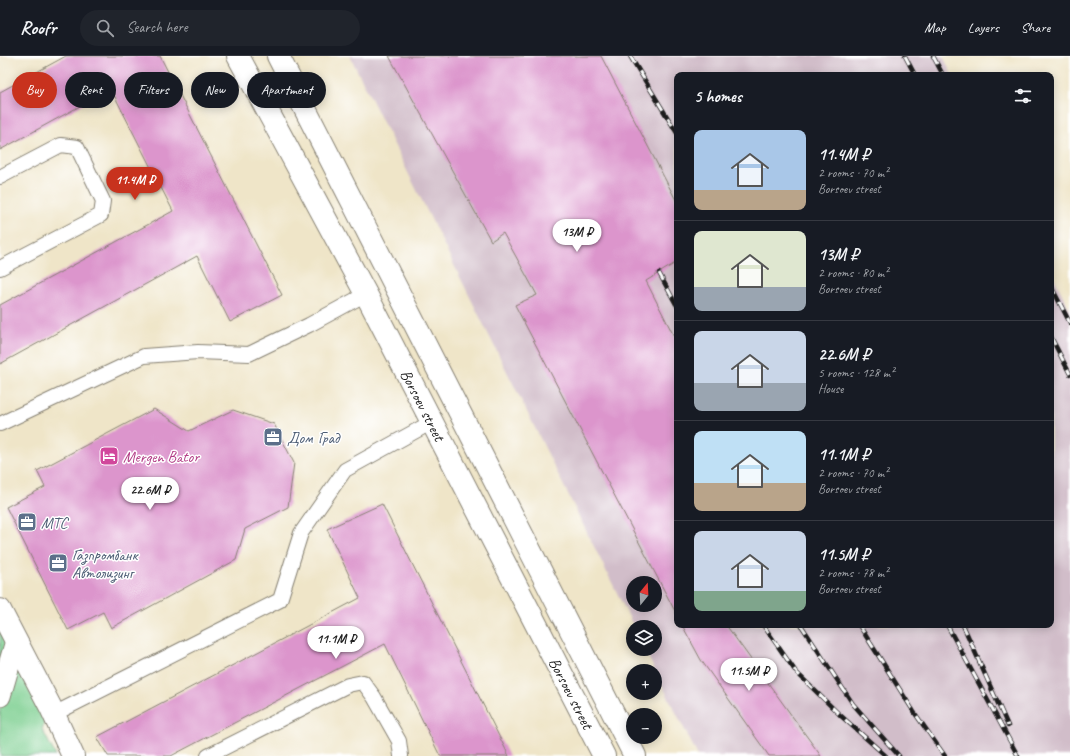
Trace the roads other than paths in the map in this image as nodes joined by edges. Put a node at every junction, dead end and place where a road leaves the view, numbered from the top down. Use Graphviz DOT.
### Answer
graph roads {
  1 [pos="238,56"];
  2 [pos="278,56"];
  3 [pos="0,177"];
  4 [pos="0,268"];
  5 [pos="366,294"];
  6 [pos="432,422"];
  7 [pos="0,424"];
  8 [pos="0,610"];
  9 [pos="16,641"];
  10 [pos="0,696"];
  11 [pos="54,714"];
  12 [pos="72,756"];
  13 [pos="208,756"];
  14 [pos="401,756"];
  15 [pos="604,756"];
  16 [pos="635,756"];
  1 -- 5 [label="main road, Borsoev street"];
  2 -- 16 [label="main road, Borsoev street"];
  3 -- 4 [label="lane"];
  5 -- 6 [label="main road, Borsoev street"];
  5 -- 7 [label="lane"];
  6 -- 11 [label="lane"];
  6 -- 15 [label="main road, Borsoev street"];
  8 -- 9 [label="main road"];
  9 -- 10 [label="street"];
  9 -- 11 [label="main road"];
  11 -- 12 [label="main road"];
  13 -- 14 [label="lane"];
}
